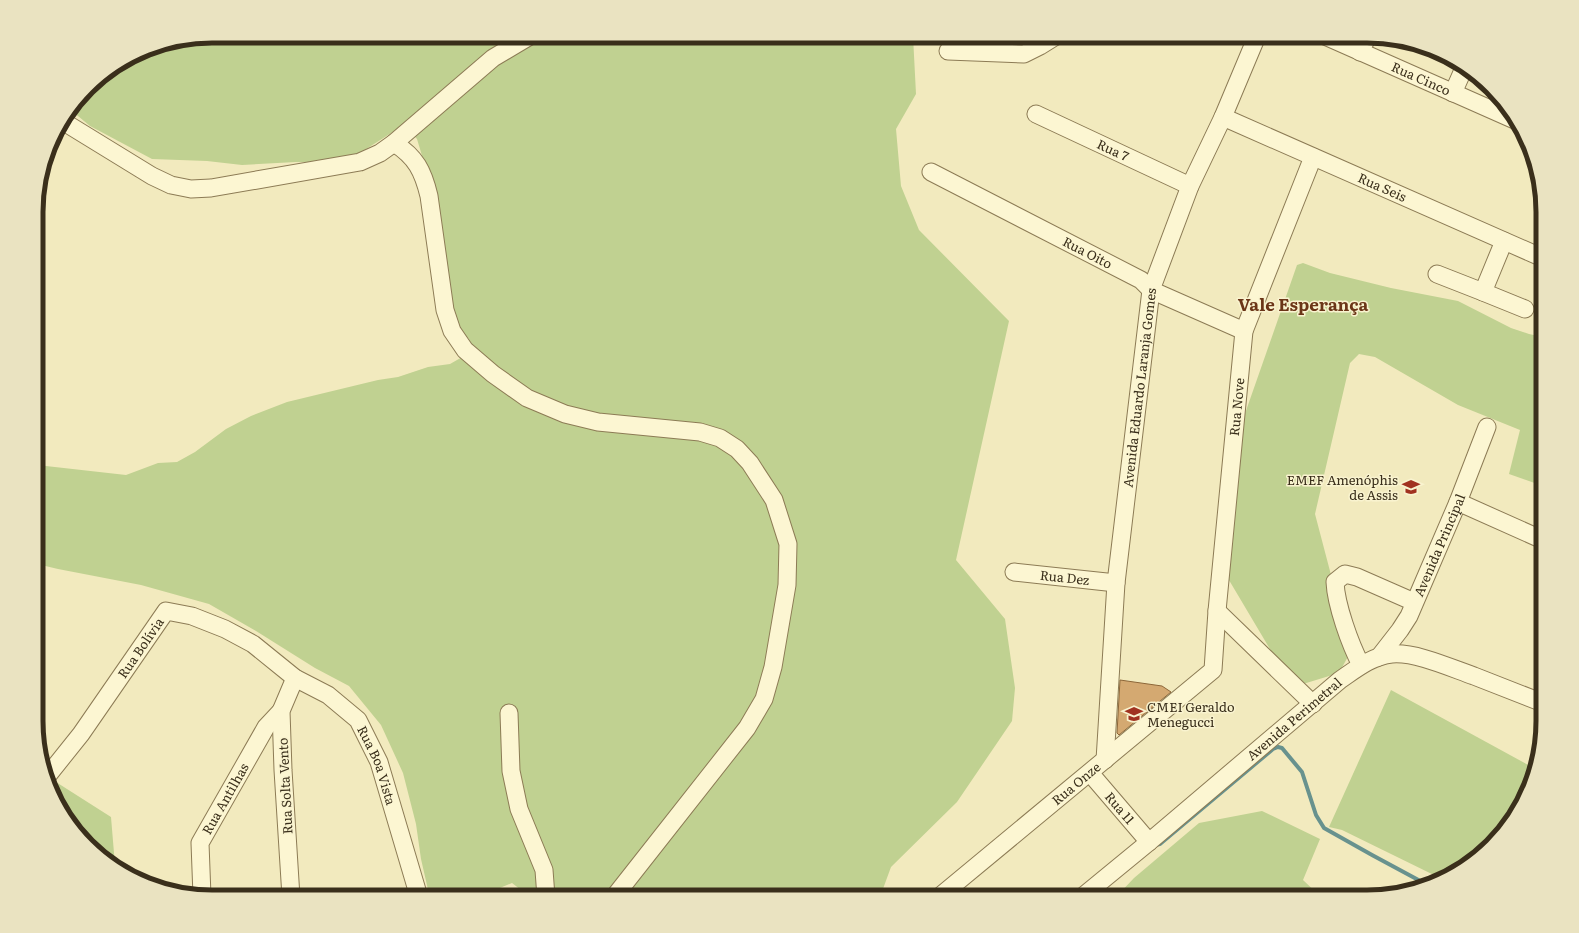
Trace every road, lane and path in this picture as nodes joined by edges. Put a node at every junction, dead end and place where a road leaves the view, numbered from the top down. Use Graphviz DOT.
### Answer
graph roads {
  1 [pos="518,43"];
  2 [pos="1045,43"];
  3 [pos="1254,43"];
  4 [pos="1340,43"];
  5 [pos="1364,43"];
  6 [pos="948,51"];
  7 [pos="1360,52"];
  8 [pos="1462,73"];
  9 [pos="1453,93"];
  10 [pos="1036,114"];
  11 [pos="1223,117"];
  12 [pos="1506,117"];
  13 [pos="68,125"];
  14 [pos="394,143"];
  15 [pos="1313,157"];
  16 [pos="931,172"];
  17 [pos="1190,186"];
  18 [pos="1504,241"];
  19 [pos="1536,255"];
  20 [pos="1437,274"];
  21 [pos="1151,290"];
  22 [pos="1483,292"];
  23 [pos="1525,309"];
  24 [pos="1244,331"];
  25 [pos="1487,427"];
  26 [pos="1458,502"];
  27 [pos="1536,537"];
  28 [pos="1014,572"];
  29 [pos="1116,583"];
  30 [pos="1414,602"];
  31 [pos="1217,611"];
  32 [pos="266,655"];
  33 [pos="1380,657"];
  34 [pos="1361,665"];
  35 [pos="1213,670"];
  36 [pos="295,678"];
  37 [pos="1536,700"];
  38 [pos="1313,704"];
  39 [pos="281,711"];
  40 [pos="509,713"];
  41 [pos="1105,760"];
  42 [pos="51,772"];
  43 [pos="1090,773"];
  44 [pos="1149,842"];
  45 [pos="202,890"];
  46 [pos="291,890"];
  47 [pos="418,890"];
  48 [pos="545,890"];
  49 [pos="620,890"];
  50 [pos="948,890"];
  51 [pos="1091,890"];
  1 -- 14 [label="street"];
  2 -- 6 [label="street"];
  3 -- 11 [label="street, Avenida Eduardo Laranja Gomes"];
  4 -- 7 [label="street, Rua Cinco"];
  5 -- 7 [label="street"];
  7 -- 9 [label="street, Rua Cinco"];
  8 -- 9 [label="street"];
  9 -- 12 [label="street, Rua Cinco"];
  10 -- 17 [label="street, Rua 7"];
  11 -- 15 [label="street, Rua Seis"];
  11 -- 17 [label="street, Avenida Eduardo Laranja Gomes"];
  13 -- 14 [label="street"];
  14 -- 49 [label="street"];
  15 -- 18 [label="street, Rua Seis"];
  15 -- 24 [label="street, Rua Nove"];
  16 -- 21 [label="street, Rua Oito"];
  17 -- 21 [label="street, Avenida Eduardo Laranja Gomes"];
  18 -- 19 [label="street, Rua Seis"];
  18 -- 22 [label="street"];
  20 -- 22 [label="street"];
  21 -- 24 [label="street, Rua Oito"];
  21 -- 29 [label="street, Avenida Eduardo Laranja Gomes"];
  22 -- 23 [label="street"];
  24 -- 31 [label="street, Rua Nove"];
  25 -- 26 [label="street, Avenida Principal"];
  26 -- 27 [label="street"];
  26 -- 30 [label="street, Avenida Principal"];
  28 -- 29 [label="street, Rua Dez"];
  29 -- 41 [label="street, Avenida Eduardo Laranja Gomes"];
  30 -- 33 [label="street, Avenida Principal"];
  30 -- 34 [label="street"];
  31 -- 35 [label="street, Rua Nove"];
  31 -- 38 [label="street"];
  32 -- 36 [label="street, Rua Boa Vista"];
  32 -- 42 [label="street, Rua Bolívia"];
  33 -- 34 [label="street, Avenida Perimetral"];
  33 -- 37 [label="street, Avenida Perimetral"];
  34 -- 38 [label="street, Avenida Perimetral"];
  35 -- 41 [label="street, Rua Onze"];
  36 -- 39 [label="street, Rua Solta Vento"];
  36 -- 47 [label="street, Rua Boa Vista"];
  38 -- 44 [label="street, Avenida Perimetral"];
  39 -- 45 [label="street, Rua Antilhas"];
  39 -- 46 [label="street, Rua Solta Vento"];
  40 -- 48 [label="street"];
  41 -- 43 [label="street, Rua Onze"];
  43 -- 44 [label="street, Rua 11"];
  43 -- 50 [label="street, Rua Onze"];
  44 -- 51 [label="street, Avenida Perimetral"];
}
